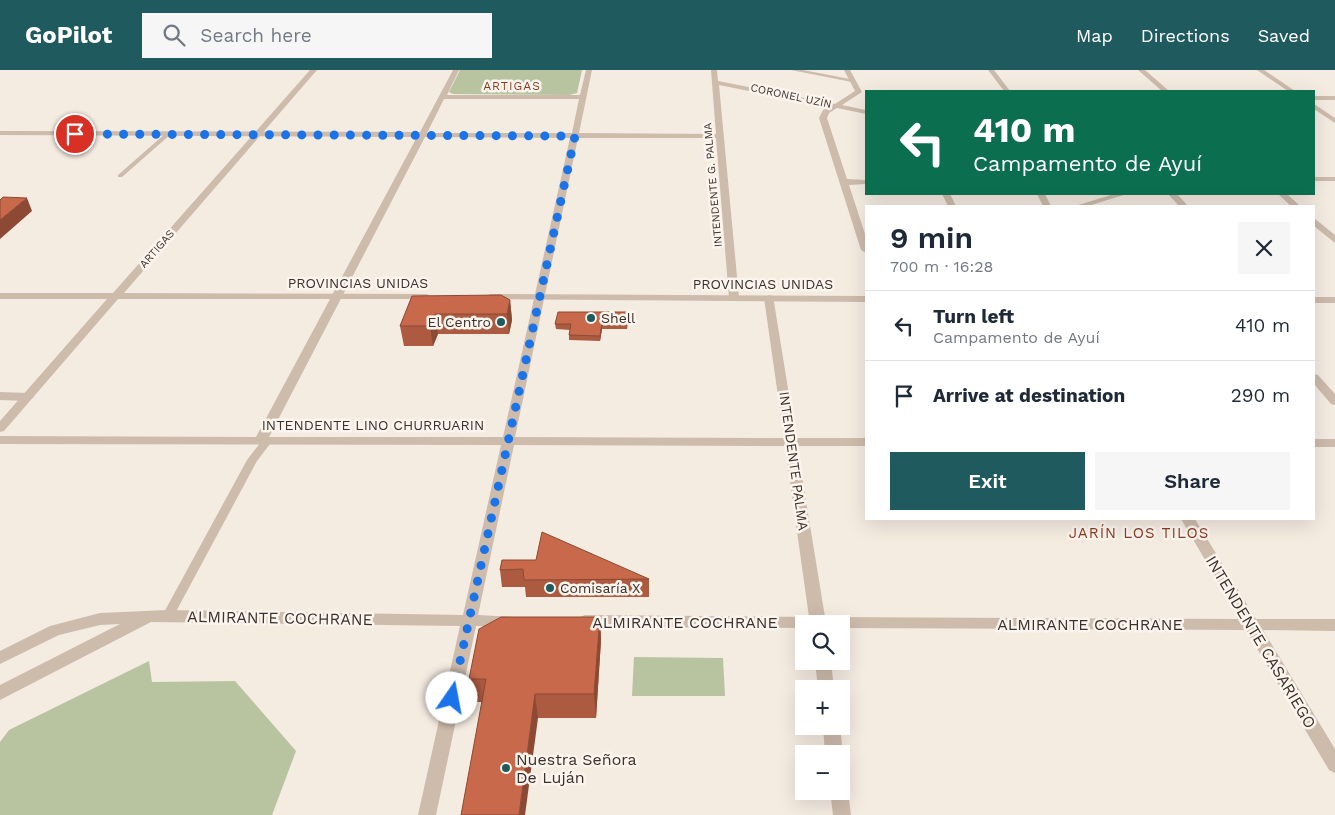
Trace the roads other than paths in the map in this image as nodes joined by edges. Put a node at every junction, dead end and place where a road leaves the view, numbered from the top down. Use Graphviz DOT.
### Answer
graph roads {
  1 [pos="314,70"];
  2 [pos="456,70"];
  3 [pos="589,70"];
  4 [pos="714,70"];
  5 [pos="794,70"];
  6 [pos="847,70"];
  7 [pos="991,70"];
  8 [pos="1141,70"];
  9 [pos="1260,70"];
  10 [pos="852,80"];
  11 [pos="715,82"];
  12 [pos="1006,90"];
  13 [pos="1165,90"];
  14 [pos="1290,90"];
  15 [pos="442,97"];
  16 [pos="583,97"];
  17 [pos="1315,98"];
  18 [pos="1335,98"];
  19 [pos="838,106"];
  20 [pos="1315,107"];
  21 [pos="865,112"];
  22 [pos="1335,120"];
  23 [pos="0,133"];
  24 [pos="168,134"];
  25 [pos="258,134"];
  26 [pos="423,134"];
  27 [pos="575,136"];
  28 [pos="720,136"];
  29 [pos="120,176"];
  30 [pos="1335,178"];
  31 [pos="1315,179"];
  32 [pos="843,182"];
  33 [pos="865,182"];
  34 [pos="1118,195"];
  35 [pos="1173,195"];
  36 [pos="1283,195"];
  37 [pos="1083,205"];
  38 [pos="1183,205"];
  39 [pos="1295,205"];
  40 [pos="1315,222"];
  41 [pos="1335,240"];
  42 [pos="865,247"];
  43 [pos="0,296"];
  44 [pos="115,296"];
  45 [pos="338,297"];
  46 [pos="434,297"];
  47 [pos="481,297"];
  48 [pos="538,298"];
  49 [pos="734,298"];
  50 [pos="769,298"];
  51 [pos="865,299"];
  52 [pos="1315,300"];
  53 [pos="1335,300"];
  54 [pos="1315,378"];
  55 [pos="0,396"];
  56 [pos="28,396"];
  57 [pos="1335,401"];
  58 [pos="0,428"];
  59 [pos="0,440"];
  60 [pos="265,440"];
  61 [pos="506,441"];
  62 [pos="791,442"];
  63 [pos="865,442"];
  64 [pos="1315,443"];
  65 [pos="1335,443"];
  66 [pos="1189,520"];
  67 [pos="817,615"];
  68 [pos="161,616"];
  69 [pos="468,621"];
  70 [pos="528,621"];
  71 [pos="568,621"];
  72 [pos="795,623"];
  73 [pos="850,623"];
  74 [pos="1252,625"];
  75 [pos="1335,625"];
  76 [pos="0,658"];
  77 [pos="0,693"];
  78 [pos="1335,765"];
  79 [pos="840,800"];
  80 [pos="426,815"];
  81 [pos="842,815"];
  1 -- 25 [label="street, ARTIGAS"];
  2 -- 15 [label="street"];
  3 -- 16 [label="street"];
  4 -- 11 [label="street, INTENDENTE G. PALMA"];
  5 -- 10 [label="lane"];
  6 -- 10 [label="street"];
  7 -- 12 [label="street"];
  8 -- 13 [label="street"];
  9 -- 14 [label="street"];
  10 -- 19 [label="street"];
  11 -- 19 [label="street, CORONEL UZÍN"];
  11 -- 28 [label="street, INTENDENTE G. PALMA"];
  15 -- 16 [label="street"];
  15 -- 26 [label="street"];
  16 -- 27 [label="street"];
  17 -- 18 [label="street"];
  19 -- 21 [label="street, CORONEL UZÍN"];
  19 -- 32 [label="street"];
  20 -- 22 [label="street"];
  23 -- 24 [label="street"];
  24 -- 25 [label="street"];
  24 -- 29 [label="lane"];
  25 -- 26 [label="street"];
  25 -- 44 [label="street, ARTIGAS"];
  26 -- 27 [label="street"];
  26 -- 45 [label="street"];
  27 -- 28 [label="street"];
  27 -- 48 [label="street"];
  28 -- 49 [label="street, INTENDENTE G. PALMA"];
  30 -- 31 [label="street"];
  32 -- 33 [label="street"];
  32 -- 42 [label="street"];
  34 -- 37 [label="street"];
  35 -- 38 [label="street"];
  36 -- 39 [label="street"];
  40 -- 41 [label="street"];
  43 -- 44 [label="street, PROVINCIAS UNIDAS"];
  44 -- 45 [label="street, PROVINCIAS UNIDAS"];
  44 -- 56 [label="street, ARTIGAS"];
  45 -- 46 [label="street, PROVINCIAS UNIDAS"];
  45 -- 60 [label="street"];
  47 -- 48 [label="street, PROVINCIAS UNIDAS"];
  48 -- 49 [label="street, PROVINCIAS UNIDAS"];
  48 -- 61 [label="street"];
  49 -- 50 [label="street, PROVINCIAS UNIDAS"];
  50 -- 51 [label="street, PROVINCIAS UNIDAS"];
  50 -- 62 [label="street, INTENDENTE PALMA"];
  52 -- 53 [label="street"];
  54 -- 57 [label="street"];
  55 -- 56 [label="street"];
  56 -- 58 [label="street, ARTIGAS"];
  59 -- 60 [label="street, INTENDENTE LINO CHURRUARIN"];
  60 -- 61 [label="street, INTENDENTE LINO CHURRUARIN"];
  60 -- 68 [label="lane"];
  61 -- 62 [label="street, INTENDENTE LINO CHURRUARIN"];
  61 -- 69 [label="street"];
  62 -- 63 [label="street, INTENDENTE LINO CHURRUARIN"];
  62 -- 67 [label="street, INTENDENTE PALMA"];
  64 -- 65 [label="street"];
  66 -- 74 [label="street, INTENDENTE CASARIEGO"];
  68 -- 69 [label="street, ALMIRANTE COCHRANE"];
  68 -- 76 [label="street, ALMIRANTE COCHRANE"];
  68 -- 77 [label="street, ALMIRANTE COCHRANE"];
  69 -- 70 [label="street, ALMIRANTE COCHRANE"];
  69 -- 80 [label="street"];
  71 -- 72 [label="street, ALMIRANTE COCHRANE"];
  73 -- 74 [label="street, ALMIRANTE COCHRANE"];
  74 -- 75 [label="street, ALMIRANTE COCHRANE"];
  74 -- 78 [label="street, INTENDENTE CASARIEGO"];
  79 -- 81 [label="street"];
}
